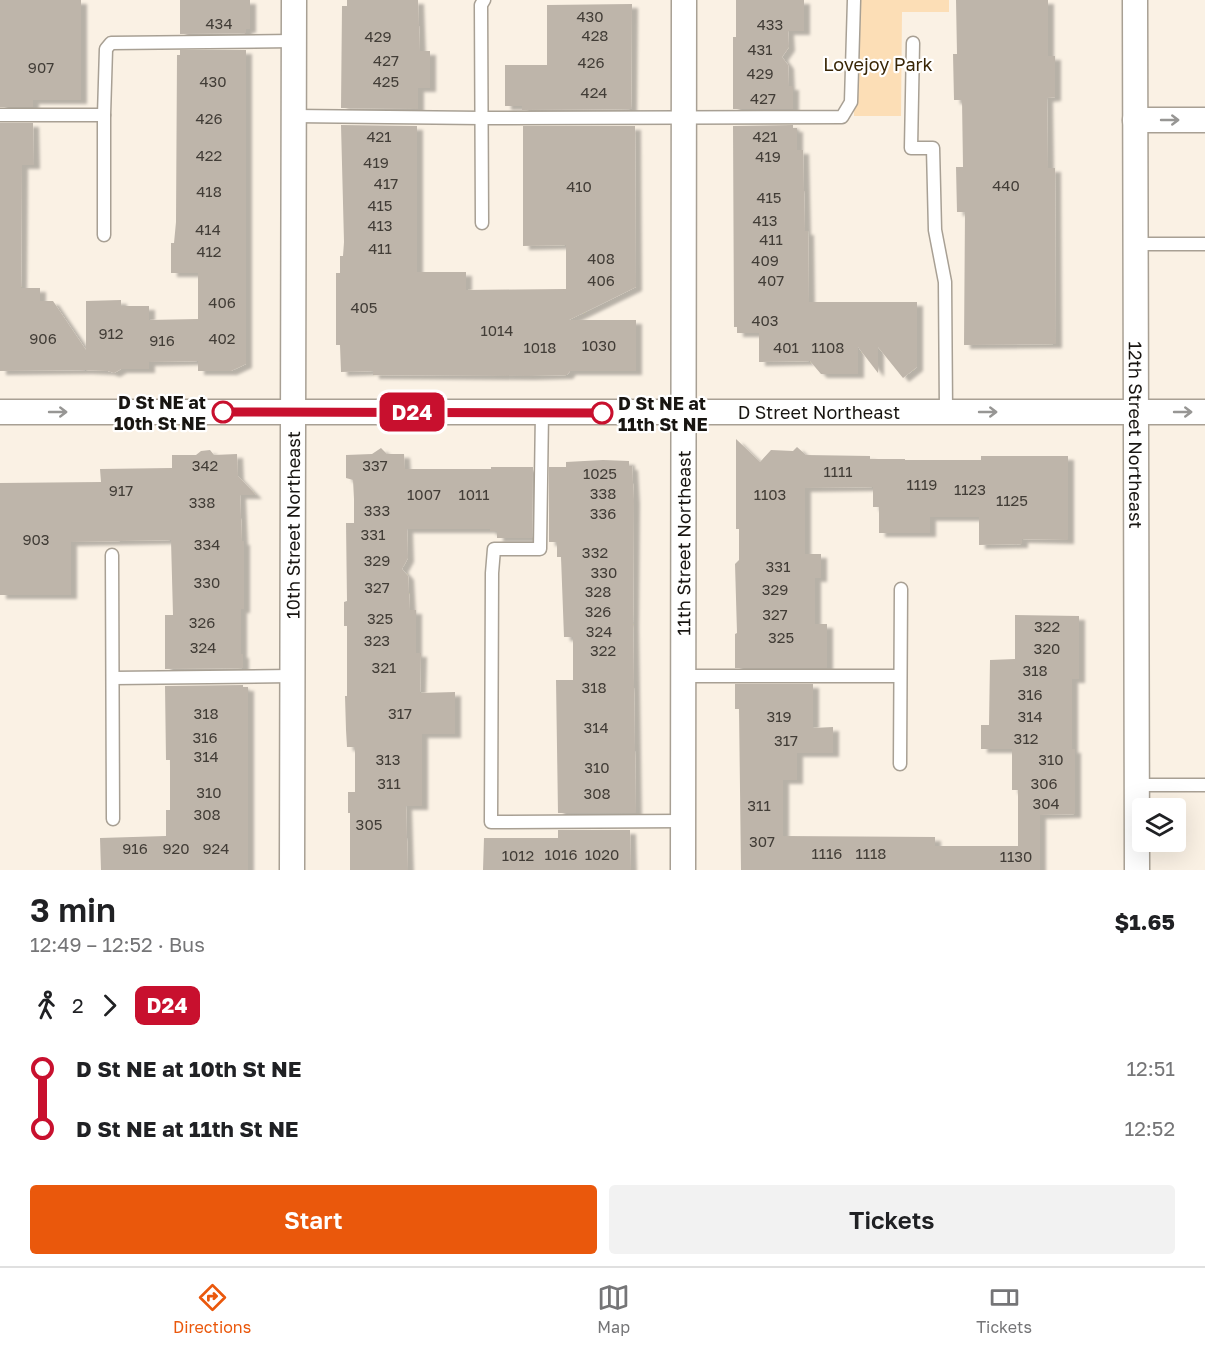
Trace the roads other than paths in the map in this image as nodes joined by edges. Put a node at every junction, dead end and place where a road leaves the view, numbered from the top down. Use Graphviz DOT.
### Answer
graph roads {
  1 [pos="294,0"];
  2 [pos="484,0"];
  3 [pos="684,0"];
  4 [pos="854,0"];
  5 [pos="1135,0"];
  6 [pos="293,41"];
  7 [pos="913,43"];
  8 [pos="0,115"];
  9 [pos="104,115"];
  10 [pos="293,116"];
  11 [pos="684,117"];
  12 [pos="482,118"];
  13 [pos="1136,120"];
  14 [pos="1205,120"];
  15 [pos="483,223"];
  16 [pos="104,235"];
  17 [pos="1136,244"];
  18 [pos="1205,244"];
  19 [pos="0,412"];
  20 [pos="292,412"];
  21 [pos="542,412"];
  22 [pos="946,412"];
  23 [pos="1136,412"];
  24 [pos="1205,412"];
  25 [pos="684,413"];
  26 [pos="112,555"];
  27 [pos="901,590"];
  28 [pos="292,676"];
  29 [pos="683,676"];
  30 [pos="900,676"];
  31 [pos="113,678"];
  32 [pos="900,764"];
  33 [pos="1137,784"];
  34 [pos="1205,785"];
  35 [pos="113,819"];
  36 [pos="683,821"];
  37 [pos="292,870"];
  38 [pos="683,870"];
  39 [pos="1137,870"];
  1 -- 6 [label="street, 10th Street Northeast"];
  2 -- 12 [label="lane"];
  3 -- 11 [label="street, 11th Street Northeast"];
  4 -- 11 [label="lane"];
  5 -- 13 [label="street, 12th Street Northeast"];
  6 -- 9 [label="lane"];
  6 -- 10 [label="street, 10th Street Northeast"];
  7 -- 22 [label="lane"];
  8 -- 9 [label="lane"];
  9 -- 16 [label="lane"];
  10 -- 12 [label="lane"];
  10 -- 20 [label="street, 10th Street Northeast"];
  11 -- 12 [label="lane"];
  11 -- 25 [label="street, 11th Street Northeast"];
  12 -- 15 [label="lane"];
  13 -- 14 [label="street, one-way"];
  13 -- 17 [label="street, 12th Street Northeast"];
  17 -- 18 [label="lane"];
  17 -- 23 [label="street, 12th Street Northeast"];
  19 -- 20 [label="street, D Street Northeast, one-way"];
  20 -- 21 [label="street, D Street Northeast"];
  20 -- 28 [label="street, 10th Street Northeast"];
  21 -- 25 [label="street, D Street Northeast"];
  21 -- 36 [label="lane"];
  22 -- 23 [label="street, D Street Northeast, one-way"];
  22 -- 25 [label="street, D Street Northeast"];
  23 -- 24 [label="street, D Street Northeast, one-way"];
  23 -- 33 [label="street, 12th Street Northeast"];
  25 -- 29 [label="street, 11th Street Northeast"];
  26 -- 31 [label="lane"];
  27 -- 30 [label="lane"];
  28 -- 31 [label="lane"];
  28 -- 37 [label="street, 10th Street Northeast"];
  29 -- 30 [label="lane"];
  29 -- 36 [label="street, 11th Street Northeast"];
  30 -- 32 [label="lane"];
  31 -- 35 [label="lane"];
  33 -- 34 [label="lane"];
  33 -- 39 [label="street, 12th Street Northeast"];
  36 -- 38 [label="street, 11th Street Northeast"];
}
